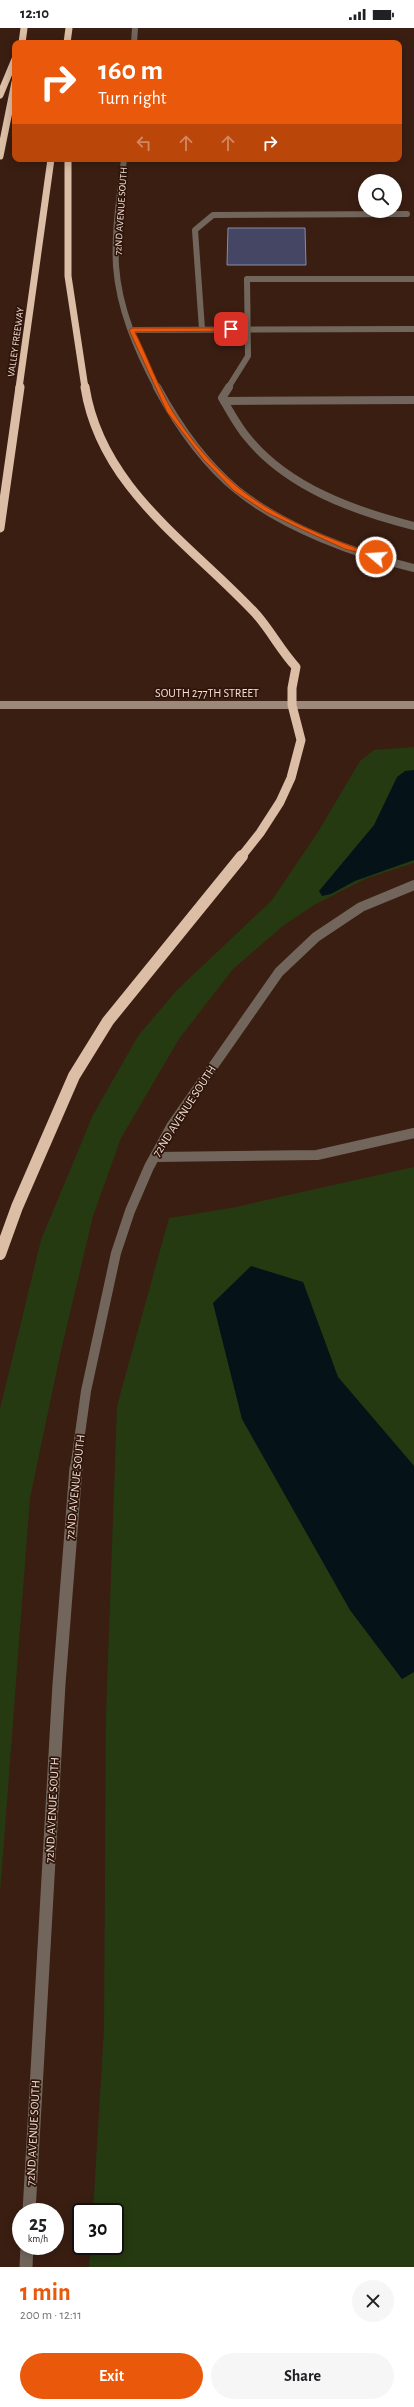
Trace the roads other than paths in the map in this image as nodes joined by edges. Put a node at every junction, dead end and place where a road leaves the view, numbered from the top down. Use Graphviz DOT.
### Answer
graph roads {
  1 [pos="24,28"];
  2 [pos="70,28"];
  3 [pos="135,28"];
  4 [pos="22,40"];
  5 [pos="68,40"];
  6 [pos="71,40"];
  7 [pos="134,40"];
  8 [pos="12,66"];
  9 [pos="0,95"];
  10 [pos="12,97"];
  11 [pos="0,156"];
  12 [pos="51,162"];
  13 [pos="68,162"];
  14 [pos="124,162"];
  15 [pos="407,214"];
  16 [pos="414,279"];
  17 [pos="202,329"];
  18 [pos="248,329"];
  19 [pos="414,329"];
  20 [pos="132,330"];
  21 [pos="414,400"];
  22 [pos="224,401"];
  23 [pos="414,526"];
  24 [pos="0,528"];
  25 [pos="414,568"];
  26 [pos="0,705"];
  27 [pos="292,705"];
  28 [pos="414,705"];
  29 [pos="414,885"];
  30 [pos="414,1133"];
  31 [pos="155,1157"];
  32 [pos="0,1254"];
  33 [pos="30,2203"];
  34 [pos="27,2255"];
  35 [pos="26,2267"];
  1 -- 4 [label="highway"];
  2 -- 5 [label="highway"];
  2 -- 6 [label="highway"];
  3 -- 7 [label="street"];
  8 -- 9 [label="highway"];
  10 -- 11 [label="highway"];
  12 -- 24 [label="highway, VALLEY FREEWAY"];
  13 -- 27 [label="highway"];
  14 -- 20 [label="street, 72ND AVENUE SOUTH"];
  15 -- 17 [label="street"];
  16 -- 18 [label="street"];
  17 -- 18 [label="street"];
  17 -- 20 [label="street"];
  18 -- 19 [label="street"];
  18 -- 22 [label="street"];
  20 -- 25 [label="street, 72ND AVENUE SOUTH"];
  21 -- 22 [label="street"];
  22 -- 23 [label="street"];
  26 -- 27 [label="main road, SOUTH 277TH STREET"];
  27 -- 28 [label="main road, SOUTH 277TH STREET"];
  27 -- 32 [label="highway"];
  29 -- 31 [label="street, 72ND AVENUE SOUTH"];
  30 -- 31 [label="street"];
  31 -- 33 [label="street, 72ND AVENUE SOUTH"];
  34 -- 35 [label="street"];
}
